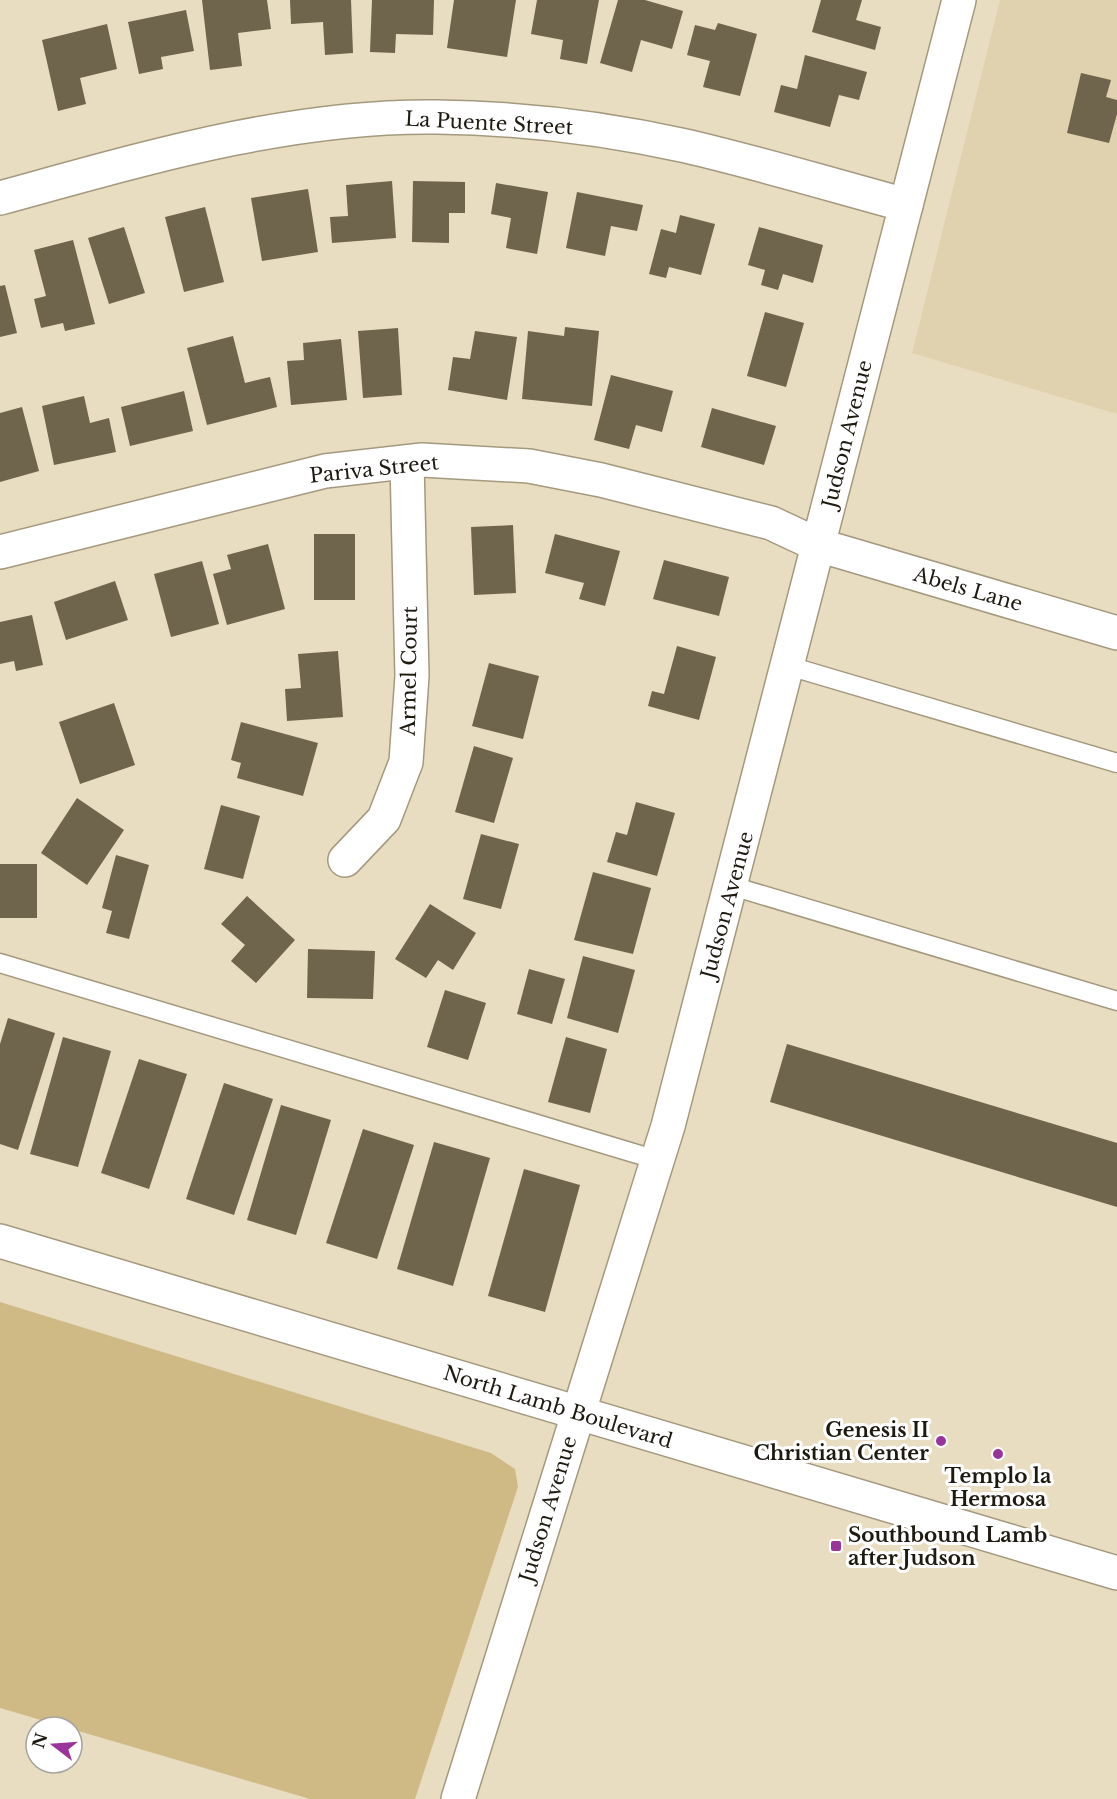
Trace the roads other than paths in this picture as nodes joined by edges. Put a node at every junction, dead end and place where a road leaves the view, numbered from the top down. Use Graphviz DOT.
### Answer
graph roads {
  1 [pos="959,0"];
  2 [pos="0,198"];
  3 [pos="906,205"];
  4 [pos="407,462"];
  5 [pos="818,545"];
  6 [pos="0,552"];
  7 [pos="1117,633"];
  8 [pos="789,666"];
  9 [pos="1117,763"];
  10 [pos="345,860"];
  11 [pos="732,886"];
  12 [pos="0,963"];
  13 [pos="1117,1001"];
  14 [pos="657,1160"];
  15 [pos="0,1241"];
  16 [pos="578,1413"];
  17 [pos="1117,1573"];
  18 [pos="458,1799"];
  1 -- 3 [label="street, Judson Avenue"];
  2 -- 3 [label="street, La Puente Street"];
  3 -- 5 [label="street, Judson Avenue"];
  4 -- 5 [label="street, Pariva Street"];
  4 -- 6 [label="street, Pariva Street"];
  4 -- 10 [label="street, Armel Court"];
  5 -- 7 [label="street, Abels Lane"];
  5 -- 8 [label="street, Judson Avenue"];
  8 -- 9 [label="lane"];
  8 -- 11 [label="street, Judson Avenue"];
  11 -- 13 [label="lane"];
  11 -- 14 [label="street, Judson Avenue"];
  12 -- 14 [label="lane"];
  14 -- 16 [label="street, Judson Avenue"];
  15 -- 16 [label="street, North Lamb Boulevard"];
  16 -- 17 [label="street, North Lamb Boulevard"];
  16 -- 18 [label="street, Judson Avenue"];
}
